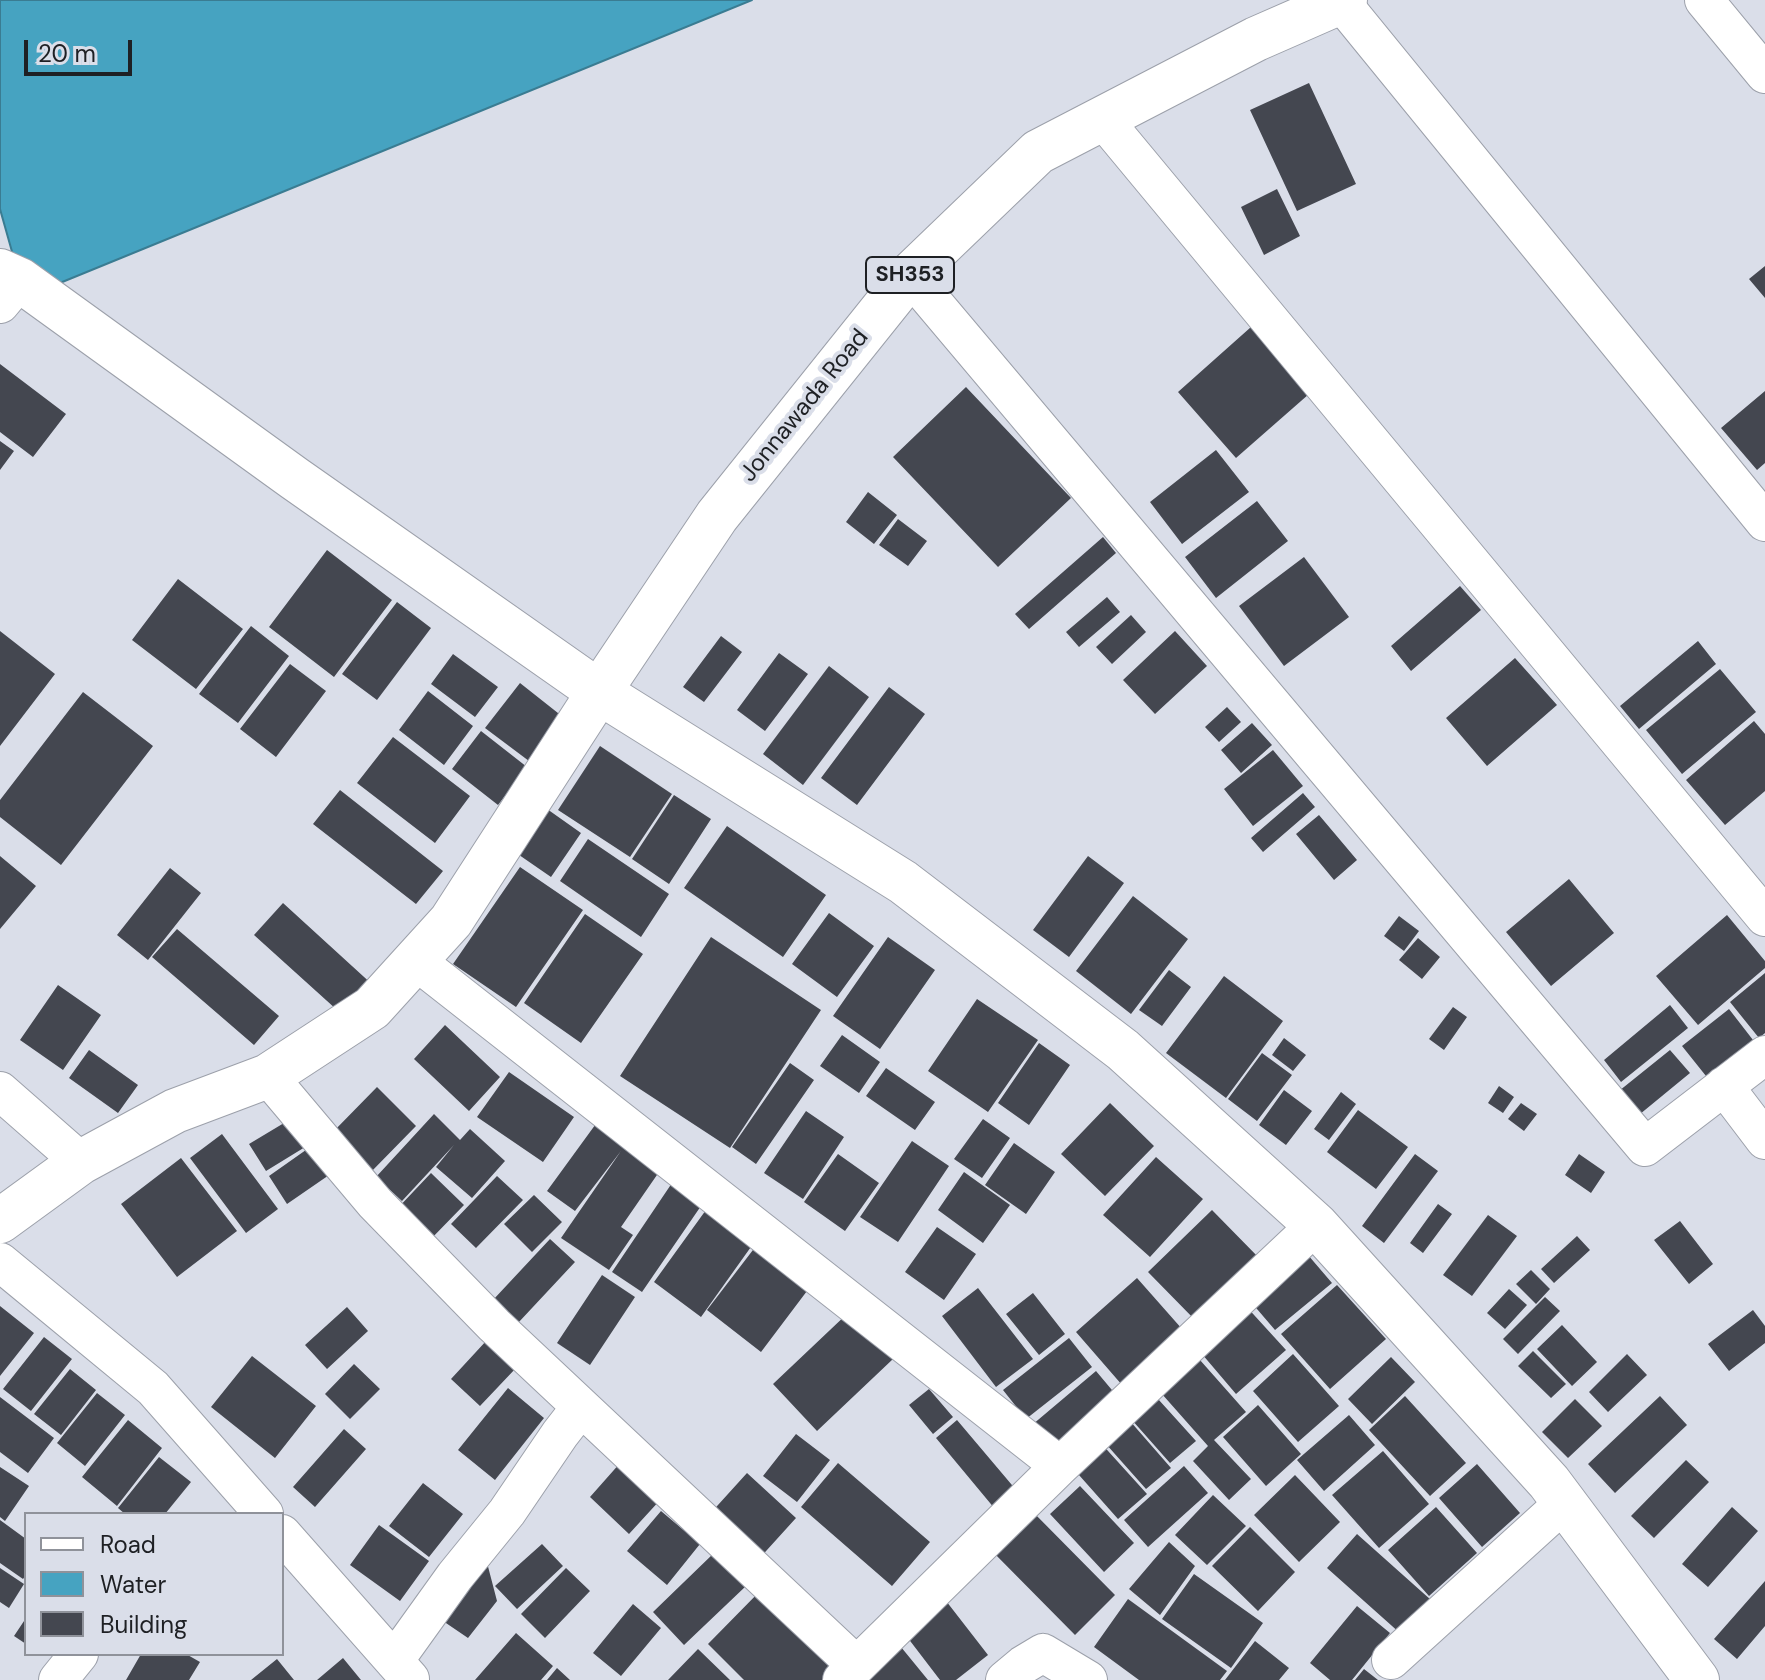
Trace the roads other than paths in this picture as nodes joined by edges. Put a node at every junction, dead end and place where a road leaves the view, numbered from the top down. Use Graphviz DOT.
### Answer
graph roads {
  1 [pos="1704,0"];
  2 [pos="1343,1"];
  3 [pos="1765,74"];
  4 [pos="1102,118"];
  5 [pos="910,275"];
  6 [pos="7,285"];
  7 [pos="1765,522"];
  8 [pos="599,692"];
  9 [pos="1765,917"];
  10 [pos="415,960"];
  11 [pos="1765,1055"];
  12 [pos="268,1076"];
  13 [pos="1724,1086"];
  14 [pos="0,1091"];
  15 [pos="1765,1140"];
  16 [pos="81,1162"];
  17 [pos="0,1221"];
  18 [pos="1316,1225"];
  19 [pos="0,1262"];
  20 [pos="581,1407"];
  21 [pos="1060,1466"];
  22 [pos="1564,1503"];
  23 [pos="250,1508"];
  24 [pos="284,1536"];
  25 [pos="77,1656"];
  26 [pos="1391,1660"];
  27 [pos="402,1671"];
  28 [pos="848,1672"];
  29 [pos="58,1680"];
  30 [pos="1005,1680"];
  31 [pos="1088,1680"];
  32 [pos="1697,1680"];
  1 -- 3 [label="street"];
  2 -- 4 [label="main road, Jonnawada Road / SH353"];
  2 -- 7 [label="street"];
  4 -- 5 [label="main road, Jonnawada Road / SH353"];
  4 -- 9 [label="street"];
  5 -- 8 [label="main road, Jonnawada Road / SH353"];
  5 -- 13 [label="street"];
  6 -- 8 [label="main road"];
  8 -- 10 [label="main road, Jonnawada Road"];
  8 -- 18 [label="main road"];
  10 -- 12 [label="main road, Jonnawada Road"];
  10 -- 21 [label="street"];
  11 -- 13 [label="street"];
  12 -- 16 [label="main road, Jonnawada Road"];
  12 -- 20 [label="street"];
  13 -- 15 [label="street"];
  14 -- 16 [label="street"];
  16 -- 17 [label="main road, Jonnawada Road"];
  18 -- 21 [label="street"];
  18 -- 22 [label="main road"];
  19 -- 23 [label="street"];
  20 -- 27 [label="street"];
  20 -- 28 [label="street"];
  21 -- 28 [label="street"];
  22 -- 26 [label="street"];
  22 -- 32 [label="main road"];
  24 -- 27 [label="street"];
  25 -- 29 [label="street"];
  30 -- 31 [label="street"];
}
